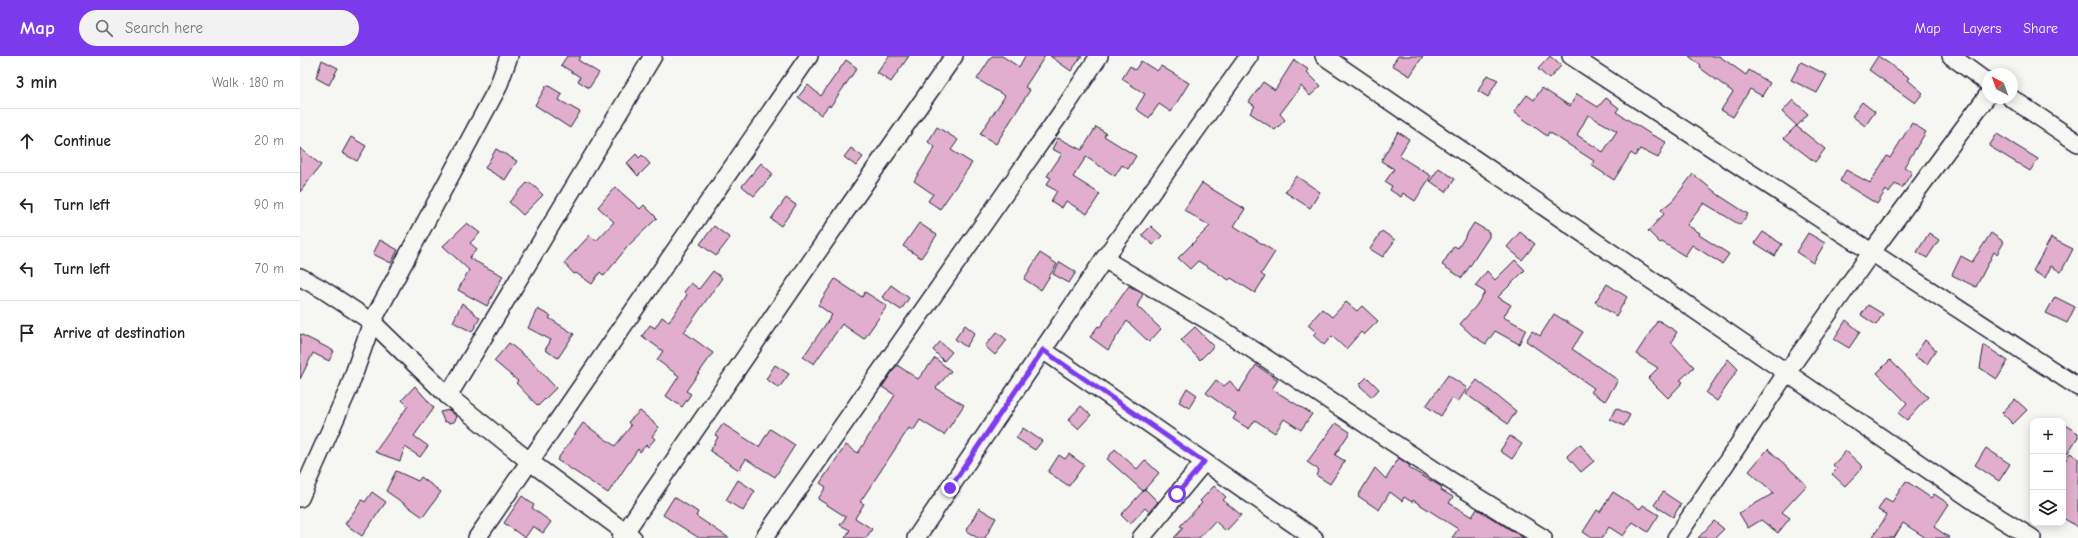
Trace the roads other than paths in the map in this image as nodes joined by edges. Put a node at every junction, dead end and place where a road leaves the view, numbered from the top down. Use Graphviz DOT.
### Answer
graph roads {
  1 [pos="509,56"];
  2 [pos="653,56"];
  3 [pos="809,56"];
  4 [pos="954,56"];
  5 [pos="1099,56"];
  6 [pos="1250,56"];
  7 [pos="1324,56"];
  8 [pos="1571,56"];
  9 [pos="1951,56"];
  10 [pos="1982,79"];
  11 [pos="1982,103"];
  12 [pos="2018,103"];
  13 [pos="2078,143"];
  14 [pos="1871,253"];
  15 [pos="1104,259"];
  16 [pos="300,278"];
  17 [pos="372,322"];
  18 [pos="1043,350"];
  19 [pos="1787,372"];
  20 [pos="2078,387"];
  21 [pos="448,396"];
  22 [pos="530,461"];
  23 [pos="1204,462"];
  24 [pos="300,498"];
  25 [pos="626,536"];
  26 [pos="477,538"];
  27 [pos="764,538"];
  28 [pos="916,538"];
  29 [pos="1141,538"];
  30 [pos="1314,538"];
  31 [pos="1543,538"];
  32 [pos="1676,538"];
  33 [pos="2032,538"];
  1 -- 17 [label="street"];
  2 -- 21 [label="street"];
  3 -- 22 [label="street"];
  4 -- 25 [label="street"];
  5 -- 27 [label="street"];
  6 -- 15 [label="street"];
  7 -- 19 [label="street"];
  8 -- 14 [label="street"];
  9 -- 10 [label="street"];
  11 -- 14 [label="street"];
  12 -- 13 [label="street"];
  14 -- 19 [label="street"];
  14 -- 20 [label="street"];
  15 -- 18 [label="street"];
  15 -- 31 [label="street"];
  16 -- 17 [label="street"];
  17 -- 21 [label="street"];
  17 -- 24 [label="street"];
  18 -- 23 [label="street"];
  18 -- 28 [label="street"];
  19 -- 32 [label="street"];
  19 -- 33 [label="street"];
  21 -- 22 [label="street"];
  22 -- 25 [label="street"];
  22 -- 26 [label="street"];
  23 -- 29 [label="street"];
  23 -- 30 [label="street"];
}
